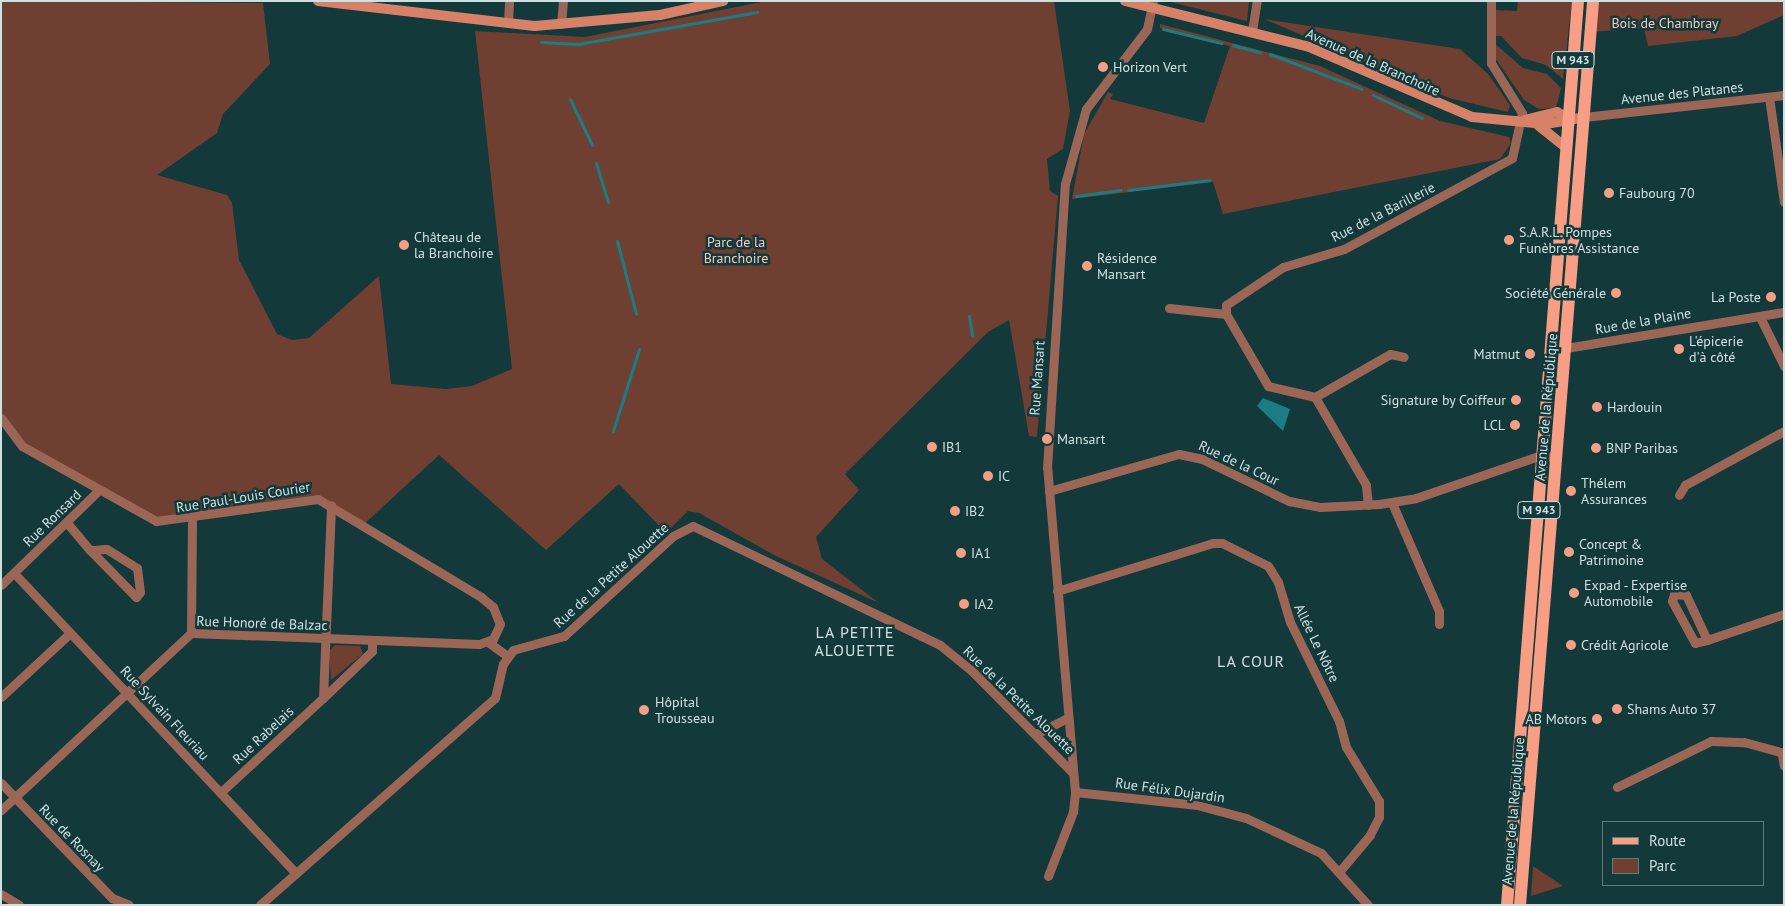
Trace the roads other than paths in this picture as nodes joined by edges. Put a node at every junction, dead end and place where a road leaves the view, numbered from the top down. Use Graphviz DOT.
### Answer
graph roads {
  1 [pos="509,1"];
  2 [pos="563,1"];
  3 [pos="723,1"];
  4 [pos="1125,1"];
  5 [pos="1256,1"];
  6 [pos="1491,1"];
  7 [pos="1578,1"];
  8 [pos="1593,1"];
  9 [pos="319,2"];
  10 [pos="1152,5"];
  11 [pos="508,22"];
  12 [pos="561,24"];
  13 [pos="1252,31"];
  14 [pos="1784,95"];
  15 [pos="1770,97"];
  16 [pos="1584,117"];
  17 [pos="1568,118"];
  18 [pos="1526,121"];
  19 [pos="1566,148"];
  20 [pos="1784,202"];
  21 [pos="1170,308"];
  22 [pos="1784,312"];
  23 [pos="1226,314"];
  24 [pos="1760,317"];
  25 [pos="1566,348"];
  26 [pos="1404,356"];
  27 [pos="1784,366"];
  28 [pos="1315,397"];
  29 [pos="1,418"];
  30 [pos="1784,431"];
  31 [pos="1550,456"];
  32 [pos="99,490"];
  33 [pos="1049,491"];
  34 [pos="1679,495"];
  35 [pos="1392,503"];
  36 [pos="331,505"];
  37 [pos="1368,505"];
  38 [pos="192,519"];
  39 [pos="68,524"];
  40 [pos="90,550"];
  41 [pos="14,573"];
  42 [pos="1,585"];
  43 [pos="1057,591"];
  44 [pos="1784,614"];
  45 [pos="1439,624"];
  46 [pos="70,633"];
  47 [pos="191,633"];
  48 [pos="326,639"];
  49 [pos="372,640"];
  50 [pos="1707,640"];
  51 [pos="488,642"];
  52 [pos="507,656"];
  53 [pos="127,692"];
  54 [pos="1,697"];
  55 [pos="323,698"];
  56 [pos="1067,718"];
  57 [pos="1036,734"];
  58 [pos="1783,754"];
  59 [pos="1784,766"];
  60 [pos="1073,773"];
  61 [pos="1,783"];
  62 [pos="1617,787"];
  63 [pos="221,792"];
  64 [pos="1075,792"];
  65 [pos="14,798"];
  66 [pos="1,810"];
  67 [pos="1339,872"];
  68 [pos="296,873"];
  69 [pos="1048,876"];
  70 [pos="1,894"];
  71 [pos="109,902"];
  72 [pos="19,905"];
  73 [pos="128,905"];
  74 [pos="260,905"];
  75 [pos="1368,905"];
  76 [pos="1507,905"];
  77 [pos="1520,905"];
  1 -- 11 [label="street"];
  2 -- 12 [label="street"];
  3 -- 12 [label="main road"];
  4 -- 10 [label="main road, Avenue de la Branchoire"];
  5 -- 13 [label="street"];
  6 -- 18 [label="street"];
  7 -- 17 [label="main road, Avenue de la République / M 943"];
  8 -- 16 [label="main road, Avenue de la République / M 943"];
  9 -- 11 [label="main road"];
  10 -- 13 [label="main road, Avenue de la Branchoire"];
  10 -- 33 [label="street, Rue Mansart"];
  11 -- 12 [label="main road"];
  13 -- 18 [label="main road, Avenue de la Branchoire"];
  14 -- 15 [label="street, Avenue des Platanes"];
  15 -- 16 [label="street, Avenue des Platanes"];
  15 -- 20 [label="street"];
  16 -- 17 [label="main road, Avenue de la Branchoire"];
  16 -- 25 [label="main road, Avenue de la République / M 943"];
  17 -- 18 [label="main road, Avenue de la Branchoire"];
  17 -- 19 [label="main road, Avenue de la République / M 943"];
  18 -- 19 [label="main road"];
  18 -- 23 [label="street, Rue de la Barillerie"];
  19 -- 31 [label="main road, Avenue de la République / M 943"];
  21 -- 23 [label="street"];
  22 -- 24 [label="street, Rue de la Plaine"];
  23 -- 28 [label="street"];
  24 -- 25 [label="street, Rue de la Plaine"];
  24 -- 27 [label="street"];
  25 -- 31 [label="main road, Avenue de la République / M 943"];
  26 -- 28 [label="street"];
  28 -- 37 [label="street"];
  29 -- 32 [label="street, Rue Paul-Louis Courier"];
  30 -- 34 [label="street"];
  31 -- 35 [label="street, Rue de la Cour"];
  31 -- 76 [label="main road, Avenue de la République / M 943"];
  31 -- 77 [label="main road, Avenue de la République / M 943"];
  32 -- 38 [label="street, Rue Paul-Louis Courier"];
  32 -- 39 [label="street, Rue Ronsard"];
  33 -- 37 [label="street, Rue de la Cour"];
  33 -- 43 [label="street, Rue Mansart"];
  35 -- 37 [label="street, Rue de la Cour"];
  35 -- 45 [label="street"];
  36 -- 38 [label="street, Rue Paul-Louis Courier"];
  36 -- 48 [label="street"];
  36 -- 51 [label="street, Rue Paul-Louis Courier"];
  38 -- 47 [label="street"];
  39 -- 40 [label="street"];
  39 -- 41 [label="street, Rue Ronsard"];
  40 -- 40 [label="street"];
  41 -- 42 [label="street, Rue Ronsard"];
  41 -- 46 [label="street, Rue Sylvain Fleuriau"];
  43 -- 56 [label="street, Rue Mansart"];
  43 -- 67 [label="street, Allée Le Nôtre"];
  44 -- 50 [label="street"];
  46 -- 53 [label="street, Rue Sylvain Fleuriau"];
  46 -- 54 [label="street"];
  47 -- 48 [label="street, Rue Honoré de Balzac"];
  47 -- 53 [label="street, Rue Honoré de Balzac"];
  48 -- 49 [label="street, Rue Honoré de Balzac"];
  48 -- 55 [label="street"];
  49 -- 51 [label="street, Rue Honoré de Balzac"];
  49 -- 55 [label="street, Rue Rabelais"];
  50 -- 50 [label="street"];
  51 -- 52 [label="street"];
  52 -- 57 [label="street, Rue de la Petite Alouette"];
  52 -- 68 [label="street"];
  53 -- 63 [label="street, Rue Sylvain Fleuriau"];
  53 -- 65 [label="street, Rue Honoré de Balzac"];
  55 -- 63 [label="street, Rue Rabelais"];
  56 -- 57 [label="street"];
  56 -- 60 [label="street, Rue Mansart"];
  57 -- 60 [label="street, Rue de la Petite Alouette"];
  58 -- 59 [label="street"];
  58 -- 62 [label="street"];
  60 -- 64 [label="street"];
  61 -- 65 [label="street, Rue de Rosnay"];
  63 -- 68 [label="street, Rue Sylvain Fleuriau"];
  64 -- 67 [label="street, Rue Félix Dujardin"];
  64 -- 69 [label="street"];
  65 -- 66 [label="street, Rue Honoré de Balzac"];
  65 -- 71 [label="street, Rue de Rosnay"];
  67 -- 75 [label="street, Rue Félix Dujardin"];
  68 -- 74 [label="street"];
  70 -- 72 [label="street"];
  71 -- 73 [label="street, Rue de Rosnay"];
}
